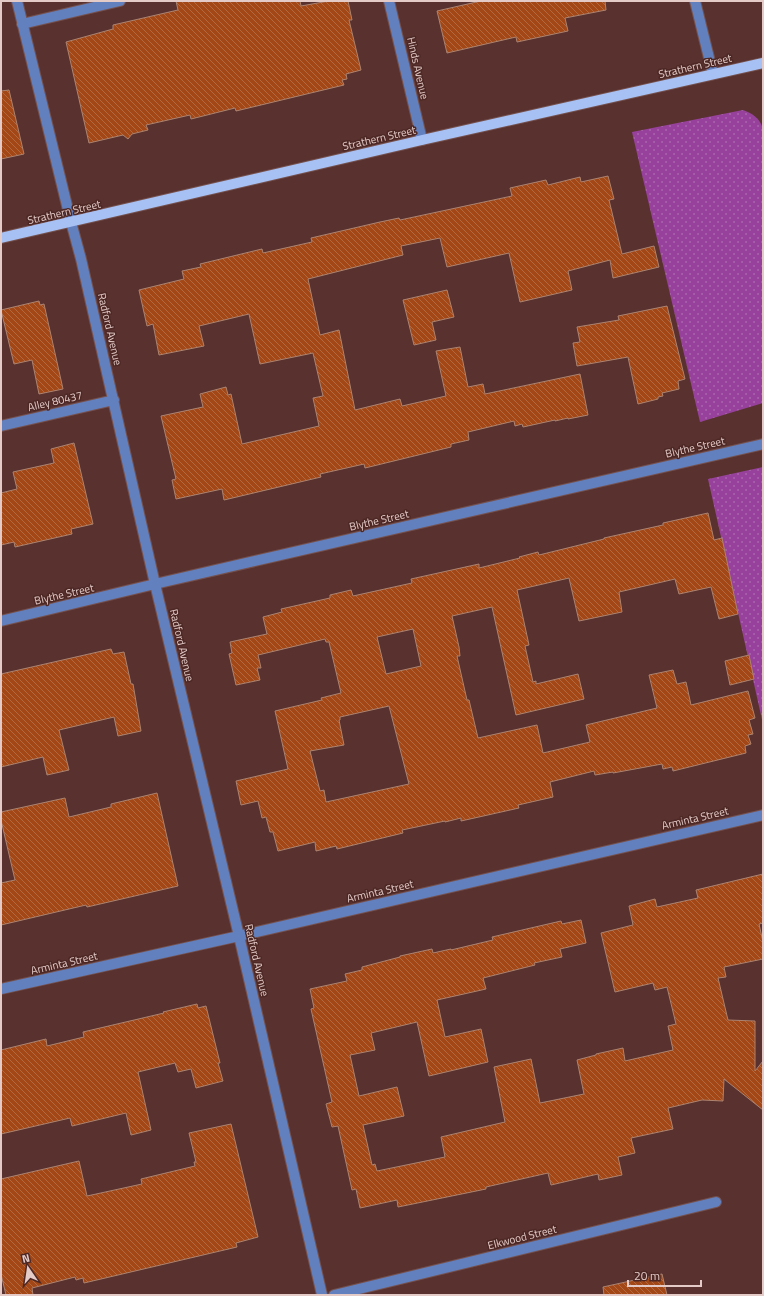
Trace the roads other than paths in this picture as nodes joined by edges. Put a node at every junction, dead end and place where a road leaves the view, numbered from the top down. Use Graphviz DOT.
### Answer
graph roads {
  1 [pos="17,1"];
  2 [pos="120,1"];
  3 [pos="389,1"];
  4 [pos="695,1"];
  5 [pos="22,24"];
  6 [pos="763,63"];
  7 [pos="713,74"];
  8 [pos="422,140"];
  9 [pos="71,222"];
  10 [pos="1,238"];
  11 [pos="114,400"];
  12 [pos="1,426"];
  13 [pos="763,444"];
  14 [pos="155,584"];
  15 [pos="1,621"];
  16 [pos="763,815"];
  17 [pos="239,936"];
  18 [pos="1,989"];
  19 [pos="716,1202"];
  20 [pos="322,1295"];
  21 [pos="334,1295"];
  1 -- 5 [label="street, Radford Avenue"];
  2 -- 5 [label="street"];
  3 -- 8 [label="street, Hinds Avenue"];
  4 -- 7 [label="street"];
  5 -- 9 [label="street, Radford Avenue"];
  6 -- 7 [label="main road, Strathern Street"];
  7 -- 8 [label="main road, Strathern Street"];
  8 -- 9 [label="main road, Strathern Street"];
  9 -- 10 [label="main road, Strathern Street"];
  9 -- 11 [label="street, Radford Avenue"];
  11 -- 12 [label="street, Alley 80437"];
  11 -- 14 [label="street, Radford Avenue"];
  13 -- 14 [label="street, Blythe Street"];
  14 -- 15 [label="street, Blythe Street"];
  14 -- 17 [label="street, Radford Avenue"];
  16 -- 17 [label="street, Arminta Street"];
  17 -- 18 [label="street, Arminta Street"];
  17 -- 20 [label="street, Radford Avenue"];
  19 -- 21 [label="street, Elkwood Street"];
}
